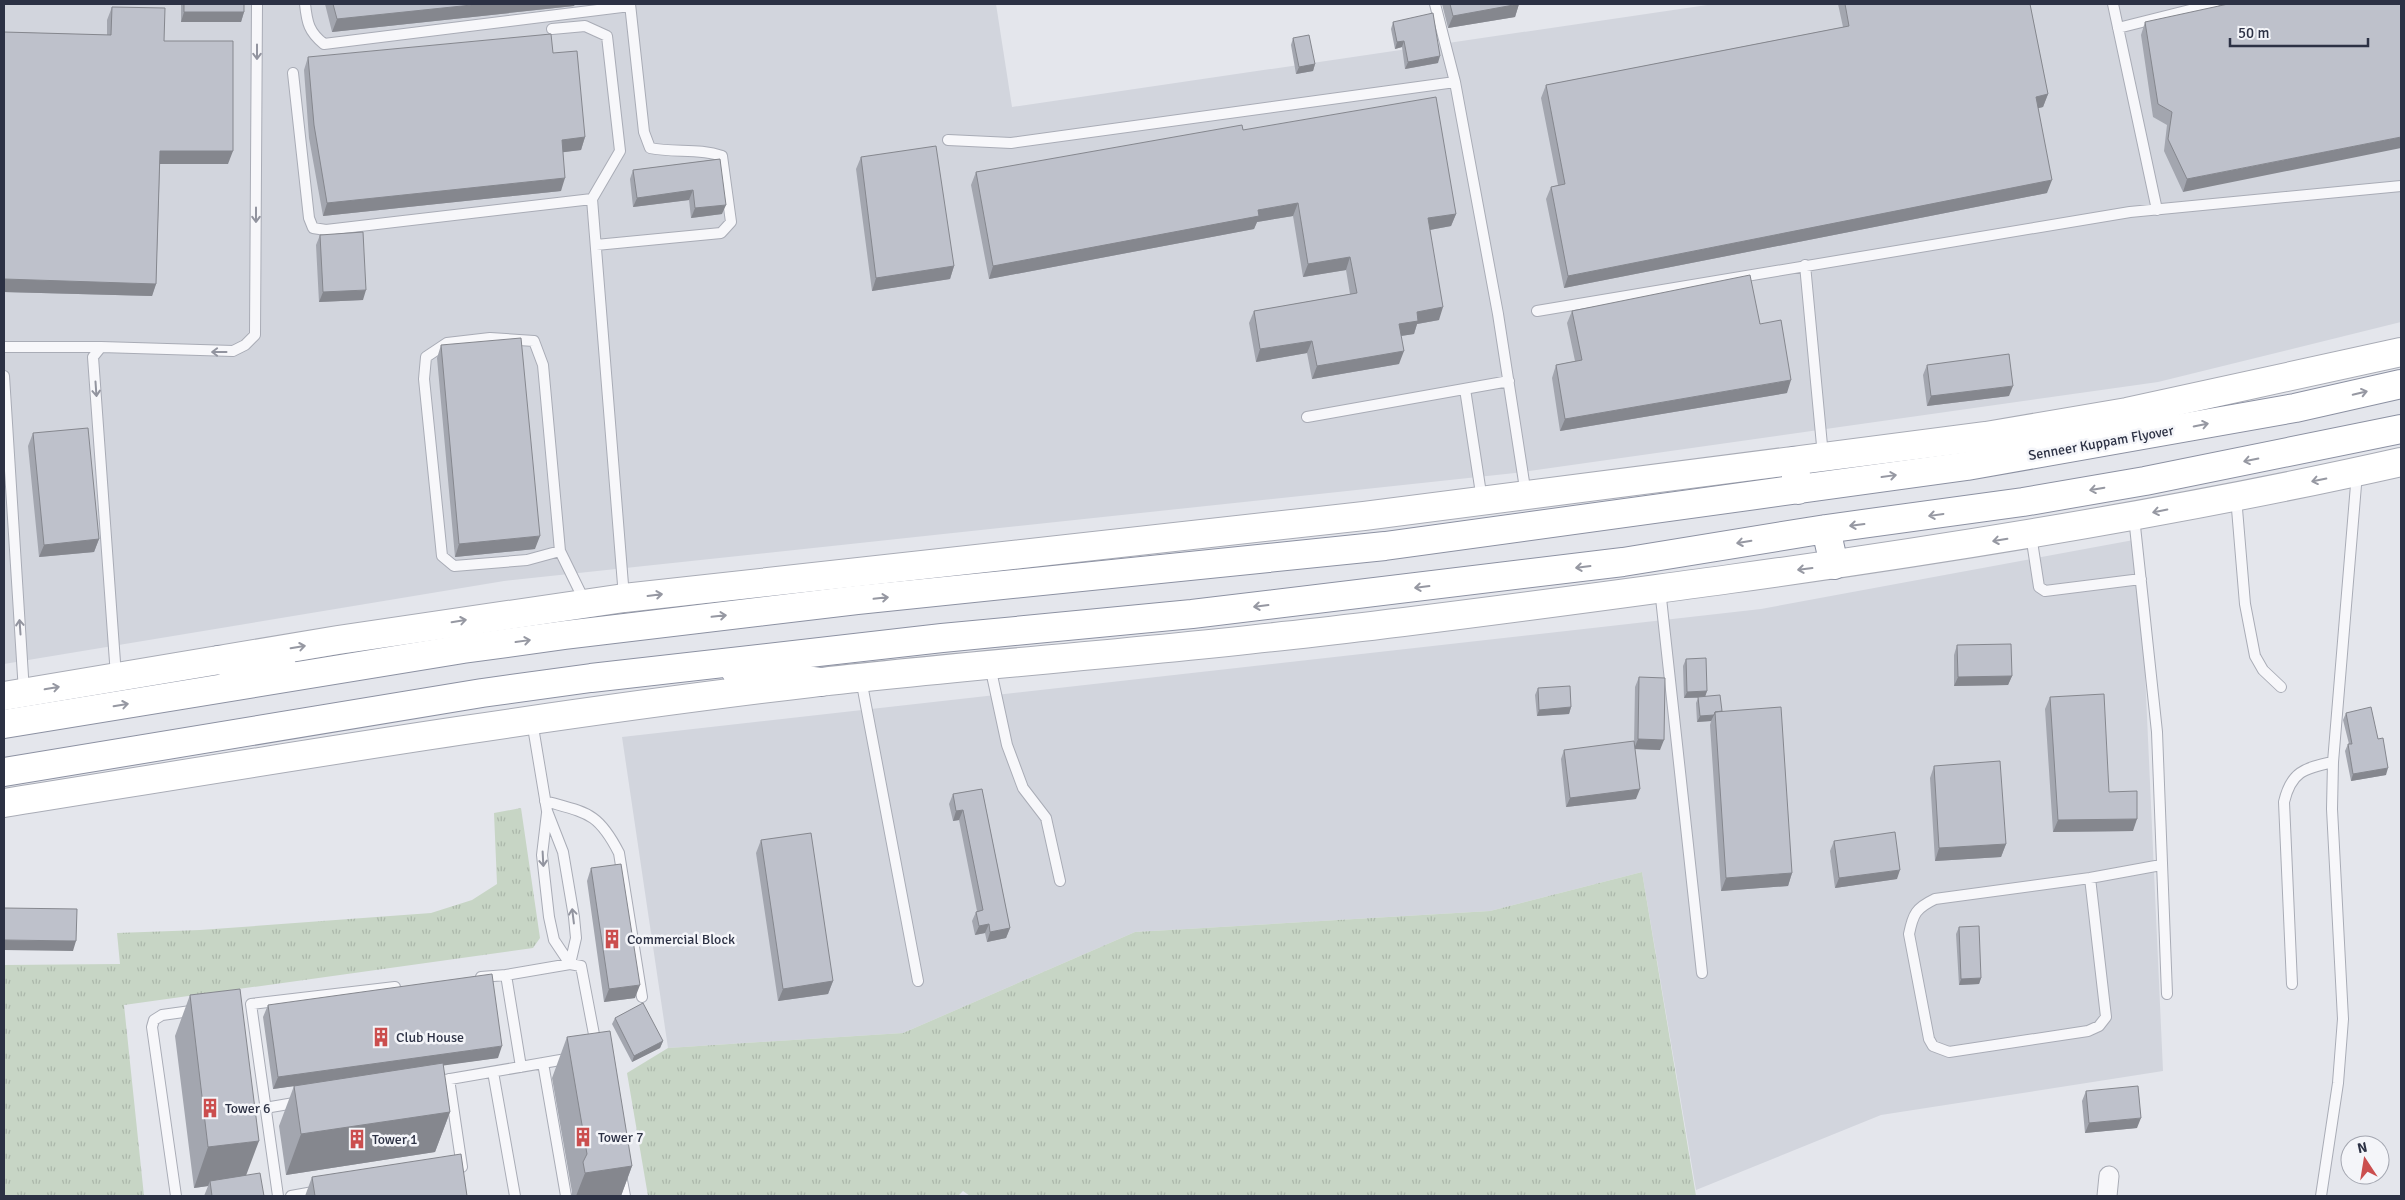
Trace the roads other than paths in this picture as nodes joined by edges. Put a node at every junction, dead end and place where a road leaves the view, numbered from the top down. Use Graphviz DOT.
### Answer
graph roads {
  1 [pos="257,4"];
  2 [pos="305,4"];
  3 [pos="1435,4"];
  4 [pos="2113,4"];
  5 [pos="2214,4"];
  6 [pos="630,5"];
  7 [pos="2118,28"];
  8 [pos="552,29"];
  9 [pos="293,73"];
  10 [pos="1454,82"];
  11 [pos="948,140"];
  12 [pos="2401,186"];
  13 [pos="592,199"];
  14 [pos="2157,210"];
  15 [pos="596,245"];
  16 [pos="1805,266"];
  17 [pos="1536,311"];
  18 [pos="101,347"];
  19 [pos="4,348"];
  20 [pos="2401,352"];
  21 [pos="4,376"];
  22 [pos="1509,382"];
  23 [pos="2401,384"];
  24 [pos="1465,389"];
  25 [pos="1307,417"];
  26 [pos="2401,429"];
  27 [pos="1823,456"];
  28 [pos="1794,461"];
  29 [pos="2401,462"];
  30 [pos="2357,472"];
  31 [pos="1798,490"];
  32 [pos="1527,496"];
  33 [pos="2236,496"];
  34 [pos="1482,501"];
  35 [pos="2134,516"];
  36 [pos="1826,529"];
  37 [pos="2031,535"];
  38 [pos="560,551"];
  39 [pos="1834,565"];
  40 [pos="2141,579"];
  41 [pos="1660,588"];
  42 [pos="624,598"];
  43 [pos="585,603"];
  44 [pos="219,660"];
  45 [pos="393,661"];
  46 [pos="990,665"];
  47 [pos="661,670"];
  48 [pos="117,677"];
  49 [pos="861,678"];
  50 [pos="821,682"];
  51 [pos="2280,687"];
  52 [pos="14,695"];
  53 [pos="532,718"];
  54 [pos="4,724"];
  55 [pos="2333,762"];
  56 [pos="4,772"];
  57 [pos="4,803"];
  58 [pos="546,806"];
  59 [pos="2161,865"];
  60 [pos="2090,878"];
  61 [pos="1060,881"];
  62 [pos="570,964"];
  63 [pos="1702,973"];
  64 [pos="506,975"];
  65 [pos="466,979"];
  66 [pos="918,981"];
  67 [pos="2292,984"];
  68 [pos="408,986"];
  69 [pos="2167,994"];
  70 [pos="642,997"];
  71 [pos="213,1008"];
  72 [pos="543,1063"];
  73 [pos="521,1067"];
  74 [pos="493,1072"];
  75 [pos="449,1079"];
  76 [pos="420,1084"];
  77 [pos="314,1100"];
  78 [pos="265,1108"];
  79 [pos="619,1168"];
  80 [pos="2109,1176"];
  81 [pos="465,1181"];
  82 [pos="329,1190"];
  83 [pos="176,1196"];
  84 [pos="278,1196"];
  85 [pos="291,1196"];
  86 [pos="515,1196"];
  87 [pos="566,1196"];
  88 [pos="625,1196"];
  89 [pos="2107,1196"];
  90 [pos="2321,1196"];
  1 -- 18 [label="lane, one-way"];
  2 -- 6 [label="lane"];
  3 -- 10 [label="lane"];
  4 -- 7 [label="lane"];
  5 -- 7 [label="lane"];
  6 -- 15 [label="lane"];
  7 -- 14 [label="lane"];
  8 -- 13 [label="lane"];
  9 -- 13 [label="lane"];
  10 -- 11 [label="lane"];
  10 -- 22 [label="lane"];
  12 -- 14 [label="lane"];
  13 -- 15 [label="lane"];
  14 -- 16 [label="lane"];
  15 -- 42 [label="lane"];
  16 -- 17 [label="lane"];
  16 -- 27 [label="lane"];
  18 -- 19 [label="lane"];
  18 -- 48 [label="lane, one-way"];
  20 -- 27 [label="main road"];
  52 -- 21 [label="lane, one-way"];
  22 -- 24 [label="lane"];
  22 -- 32 [label="lane"];
  31 -- 23 [label="main road, Senneer Kuppam Flyover, one-way"];
  24 -- 25 [label="lane"];
  24 -- 34 [label="lane"];
  26 -- 36 [label="main road, one-way"];
  27 -- 28 [label="main road"];
  28 -- 31 [label="main road"];
  28 -- 32 [label="main road"];
  29 -- 30 [label="main road"];
  30 -- 33 [label="main road, one-way"];
  30 -- 55 [label="lane"];
  45 -- 31 [label="main road, Senneer Kuppam Flyover, one-way"];
  32 -- 34 [label="main road"];
  33 -- 35 [label="main road, one-way"];
  33 -- 51 [label="lane"];
  42 -- 34 [label="main road, one-way"];
  35 -- 37 [label="main road"];
  35 -- 40 [label="lane"];
  36 -- 39 [label="main road"];
  36 -- 47 [label="main road, one-way"];
  37 -- 39 [label="main road, one-way"];
  37 -- 40 [label="lane"];
  38 -- 38 [label="lane"];
  38 -- 43 [label="lane"];
  39 -- 41 [label="main road, one-way"];
  40 -- 59 [label="lane"];
  41 -- 46 [label="main road"];
  41 -- 63 [label="lane"];
  42 -- 43 [label="main road"];
  44 -- 43 [label="main road, one-way"];
  44 -- 45 [label="main road"];
  44 -- 48 [label="main road"];
  54 -- 45 [label="main road, one-way"];
  46 -- 49 [label="main road"];
  46 -- 61 [label="lane"];
  47 -- 50 [label="main road"];
  47 -- 56 [label="main road"];
  52 -- 48 [label="main road, one-way"];
  49 -- 50 [label="main road"];
  49 -- 66 [label="lane"];
  50 -- 53 [label="main road"];
  53 -- 57 [label="main road"];
  53 -- 58 [label="lane"];
  55 -- 67 [label="lane"];
  55 -- 90 [label="lane"];
  62 -- 58 [label="lane, one-way"];
  58 -- 62 [label="lane, one-way"];
  58 -- 70 [label="lane"];
  59 -- 60 [label="lane"];
  59 -- 69 [label="lane"];
  60 -- 60 [label="lane"];
  62 -- 64 [label="lane"];
  62 -- 72 [label="lane"];
  64 -- 65 [label="lane"];
  64 -- 73 [label="lane"];
  68 -- 78 [label="lane"];
  71 -- 83 [label="lane"];
  72 -- 73 [label="lane"];
  72 -- 87 [label="lane"];
  73 -- 74 [label="lane"];
  74 -- 75 [label="lane"];
  74 -- 86 [label="lane"];
  75 -- 76 [label="lane"];
  75 -- 81 [label="lane"];
  77 -- 78 [label="lane"];
  78 -- 84 [label="lane"];
  79 -- 88 [label="lane"];
  80 -- 89 [label="street"];
  82 -- 85 [label="lane"];
}
